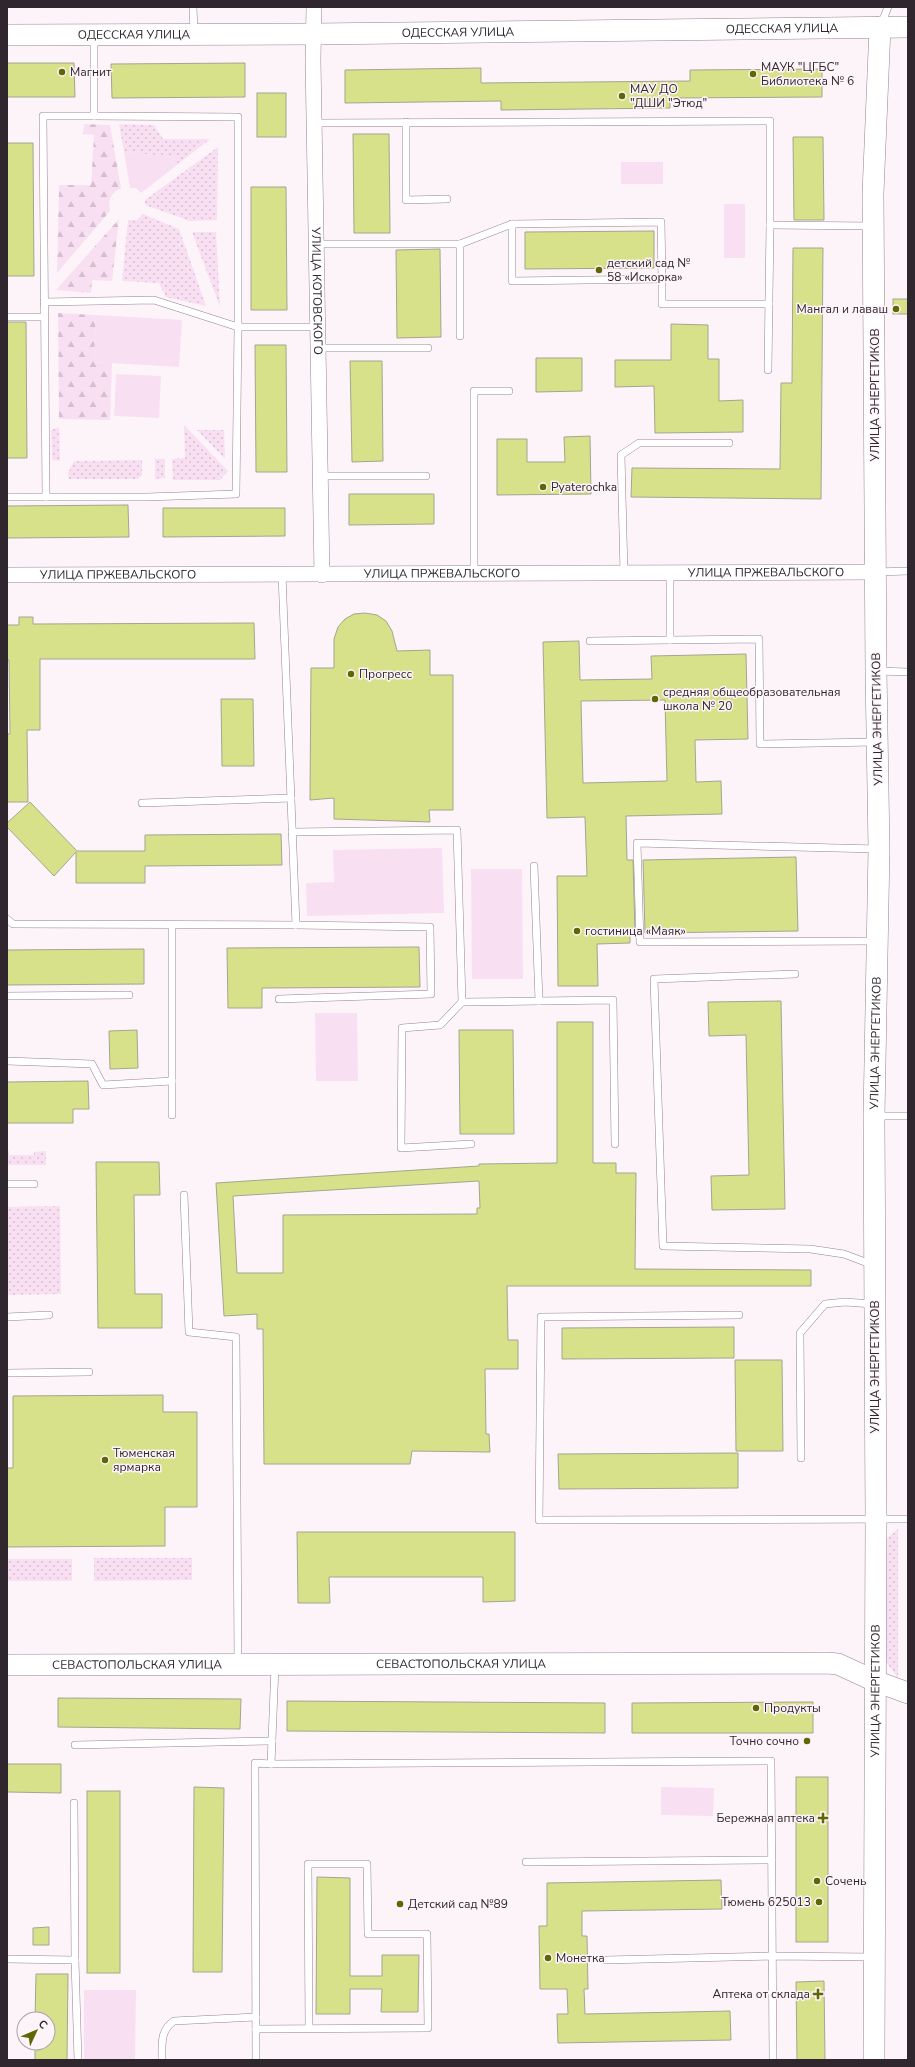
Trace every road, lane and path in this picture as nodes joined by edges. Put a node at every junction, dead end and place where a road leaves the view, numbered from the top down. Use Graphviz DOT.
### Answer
graph roads {
  1 [pos="193,7"];
  2 [pos="314,7"];
  3 [pos="888,7"];
  4 [pos="880,27"];
  5 [pos="908,27"];
  6 [pos="195,34"];
  7 [pos="314,34"];
  8 [pos="7,35"];
  9 [pos="94,35"];
  10 [pos="94,116"];
  11 [pos="406,122"];
  12 [pos="314,123"];
  13 [pos="447,200"];
  14 [pos="512,224"];
  15 [pos="770,225"];
  16 [pos="874,226"];
  17 [pos="317,244"];
  18 [pos="460,244"];
  19 [pos="662,280"];
  20 [pos="44,302"];
  21 [pos="769,304"];
  22 [pos="7,317"];
  23 [pos="44,317"];
  24 [pos="238,327"];
  25 [pos="318,327"];
  26 [pos="460,336"];
  27 [pos="319,348"];
  28 [pos="428,348"];
  29 [pos="768,370"];
  30 [pos="509,391"];
  31 [pos="729,443"];
  32 [pos="321,476"];
  33 [pos="426,476"];
  34 [pos="7,497"];
  35 [pos="46,497"];
  36 [pos="908,571"];
  37 [pos="876,572"];
  38 [pos="624,573"];
  39 [pos="670,573"];
  40 [pos="474,574"];
  41 [pos="7,575"];
  42 [pos="282,575"];
  43 [pos="322,575"];
  44 [pos="670,640"];
  45 [pos="590,641"];
  46 [pos="876,671"];
  47 [pos="908,672"];
  48 [pos="878,742"];
  49 [pos="291,798"];
  50 [pos="142,803"];
  51 [pos="292,832"];
  52 [pos="879,849"];
  53 [pos="534,866"];
  54 [pos="7,919"];
  55 [pos="296,924"];
  56 [pos="172,925"];
  57 [pos="876,941"];
  58 [pos="795,974"];
  59 [pos="129,995"];
  60 [pos="7,996"];
  61 [pos="279,999"];
  62 [pos="539,1001"];
  63 [pos="462,1002"];
  64 [pos="7,1061"];
  65 [pos="172,1081"];
  66 [pos="172,1115"];
  67 [pos="874,1116"];
  68 [pos="908,1116"];
  69 [pos="471,1144"];
  70 [pos="615,1144"];
  71 [pos="7,1184"];
  72 [pos="34,1184"];
  73 [pos="184,1195"];
  74 [pos="875,1265"];
  75 [pos="875,1304"];
  76 [pos="738,1315"];
  77 [pos="49,1316"];
  78 [pos="7,1317"];
  79 [pos="89,1372"];
  80 [pos="7,1373"];
  81 [pos="801,1458"];
  82 [pos="876,1519"];
  83 [pos="908,1519"];
  84 [pos="238,1664"];
  85 [pos="275,1664"];
  86 [pos="7,1665"];
  87 [pos="875,1681"];
  88 [pos="908,1693"];
  89 [pos="272,1741"];
  90 [pos="75,1744"];
  91 [pos="272,1764"];
  92 [pos="74,1803"];
  93 [pos="772,1860"];
  94 [pos="526,1862"];
  95 [pos="772,1956"];
  96 [pos="874,1957"];
  97 [pos="7,1959"];
  98 [pos="75,1960"];
  99 [pos="605,1960"];
  100 [pos="256,2017"];
  101 [pos="256,2029"];
  102 [pos="309,2029"];
  103 [pos="78,2060"];
  104 [pos="162,2060"];
  105 [pos="256,2060"];
  106 [pos="773,2060"];
  107 [pos="874,2060"];
  1 -- 6 [label="lane"];
  2 -- 7 [label="street, УЛИЦА КОТОВСКОГО"];
  3 -- 4 [label="lane"];
  4 -- 5 [label="street, ОДЕССКАЯ УЛИЦА"];
  4 -- 7 [label="street, ОДЕССКАЯ УЛИЦА"];
  4 -- 16 [label="street, УЛИЦА ЭНЕРГЕТИКОВ"];
  6 -- 7 [label="street, ОДЕССКАЯ УЛИЦА"];
  6 -- 9 [label="street, ОДЕССКАЯ УЛИЦА"];
  7 -- 12 [label="street, УЛИЦА КОТОВСКОГО"];
  8 -- 9 [label="street, ОДЕССКАЯ УЛИЦА"];
  9 -- 10 [label="lane"];
  10 -- 20 [label="lane"];
  10 -- 24 [label="lane"];
  11 -- 12 [label="lane"];
  11 -- 13 [label="lane"];
  11 -- 15 [label="lane"];
  12 -- 17 [label="street, УЛИЦА КОТОВСКОГО"];
  14 -- 18 [label="lane"];
  14 -- 19 [label="lane"];
  14 -- 19 [label="lane"];
  15 -- 16 [label="lane"];
  15 -- 21 [label="lane"];
  16 -- 37 [label="street, УЛИЦА ЭНЕРГЕТИКОВ"];
  17 -- 18 [label="lane"];
  17 -- 25 [label="street, УЛИЦА КОТОВСКОГО"];
  18 -- 26 [label="lane"];
  19 -- 21 [label="lane"];
  20 -- 23 [label="lane"];
  20 -- 24 [label="lane"];
  21 -- 29 [label="lane"];
  22 -- 23 [label="lane"];
  23 -- 35 [label="lane"];
  24 -- 25 [label="lane"];
  24 -- 35 [label="lane"];
  25 -- 27 [label="street, УЛИЦА КОТОВСКОГО"];
  27 -- 28 [label="lane"];
  27 -- 32 [label="street, УЛИЦА КОТОВСКОГО"];
  30 -- 40 [label="lane"];
  31 -- 38 [label="lane"];
  32 -- 33 [label="lane"];
  32 -- 43 [label="street, УЛИЦА КОТОВСКОГО"];
  34 -- 35 [label="lane"];
  36 -- 37 [label="lane"];
  37 -- 39 [label="street, УЛИЦА ПРЖЕВАЛЬСКОГО"];
  37 -- 46 [label="street, УЛИЦА ЭНЕРГЕТИКОВ"];
  38 -- 39 [label="street, УЛИЦА ПРЖЕВАЛЬСКОГО"];
  38 -- 40 [label="street, УЛИЦА ПРЖЕВАЛЬСКОГО"];
  39 -- 44 [label="lane"];
  40 -- 43 [label="street, УЛИЦА ПРЖЕВАЛЬСКОГО"];
  41 -- 42 [label="street, УЛИЦА ПРЖЕВАЛЬСКОГО"];
  42 -- 43 [label="street, УЛИЦА ПРЖЕВАЛЬСКОГО"];
  42 -- 49 [label="lane"];
  44 -- 45 [label="lane"];
  44 -- 48 [label="lane"];
  46 -- 47 [label="lane"];
  46 -- 48 [label="street, УЛИЦА ЭНЕРГЕТИКОВ"];
  48 -- 52 [label="street, УЛИЦА ЭНЕРГЕТИКОВ"];
  49 -- 50 [label="lane"];
  49 -- 51 [label="lane"];
  51 -- 55 [label="lane"];
  51 -- 63 [label="lane"];
  52 -- 57 [label="street, УЛИЦА ЭНЕРГЕТИКОВ"];
  52 -- 57 [label="lane"];
  53 -- 62 [label="lane"];
  54 -- 56 [label="lane"];
  55 -- 56 [label="lane"];
  55 -- 61 [label="lane"];
  56 -- 65 [label="lane"];
  57 -- 67 [label="street, УЛИЦА ЭНЕРГЕТИКОВ"];
  58 -- 74 [label="lane"];
  59 -- 60 [label="lane"];
  62 -- 63 [label="lane"];
  62 -- 70 [label="lane"];
  63 -- 69 [label="lane"];
  64 -- 65 [label="lane"];
  65 -- 66 [label="lane"];
  67 -- 68 [label="lane"];
  67 -- 74 [label="street, УЛИЦА ЭНЕРГЕТИКОВ"];
  71 -- 72 [label="lane"];
  73 -- 84 [label="lane"];
  74 -- 75 [label="street, УЛИЦА ЭНЕРГЕТИКОВ"];
  75 -- 81 [label="lane"];
  75 -- 82 [label="street, УЛИЦА ЭНЕРГЕТИКОВ"];
  76 -- 82 [label="lane"];
  77 -- 78 [label="lane"];
  79 -- 80 [label="lane"];
  82 -- 83 [label="lane"];
  82 -- 87 [label="street, УЛИЦА ЭНЕРГЕТИКОВ"];
  84 -- 85 [label="street, СЕВАСТОПОЛЬСКАЯ УЛИЦА"];
  84 -- 86 [label="street, СЕВАСТОПОЛЬСКАЯ УЛИЦА"];
  85 -- 87 [label="street, СЕВАСТОПОЛЬСКАЯ УЛИЦА"];
  85 -- 89 [label="lane"];
  87 -- 88 [label="street, СЕВАСТОПОЛЬСКАЯ УЛИЦА"];
  87 -- 96 [label="street, УЛИЦА ЭНЕРГЕТИКОВ"];
  89 -- 90 [label="lane"];
  89 -- 91 [label="lane"];
  91 -- 93 [label="lane"];
  91 -- 100 [label="lane"];
  92 -- 98 [label="lane"];
  93 -- 94 [label="lane"];
  93 -- 95 [label="lane"];
  95 -- 96 [label="lane"];
  95 -- 99 [label="lane"];
  95 -- 106 [label="lane"];
  96 -- 107 [label="street, УЛИЦА ЭНЕРГЕТИКОВ"];
  97 -- 98 [label="lane"];
  98 -- 103 [label="lane"];
  100 -- 101 [label="lane"];
  100 -- 104 [label="lane"];
  101 -- 102 [label="lane"];
  101 -- 105 [label="lane"];
  102 -- 102 [label="lane"];
}
